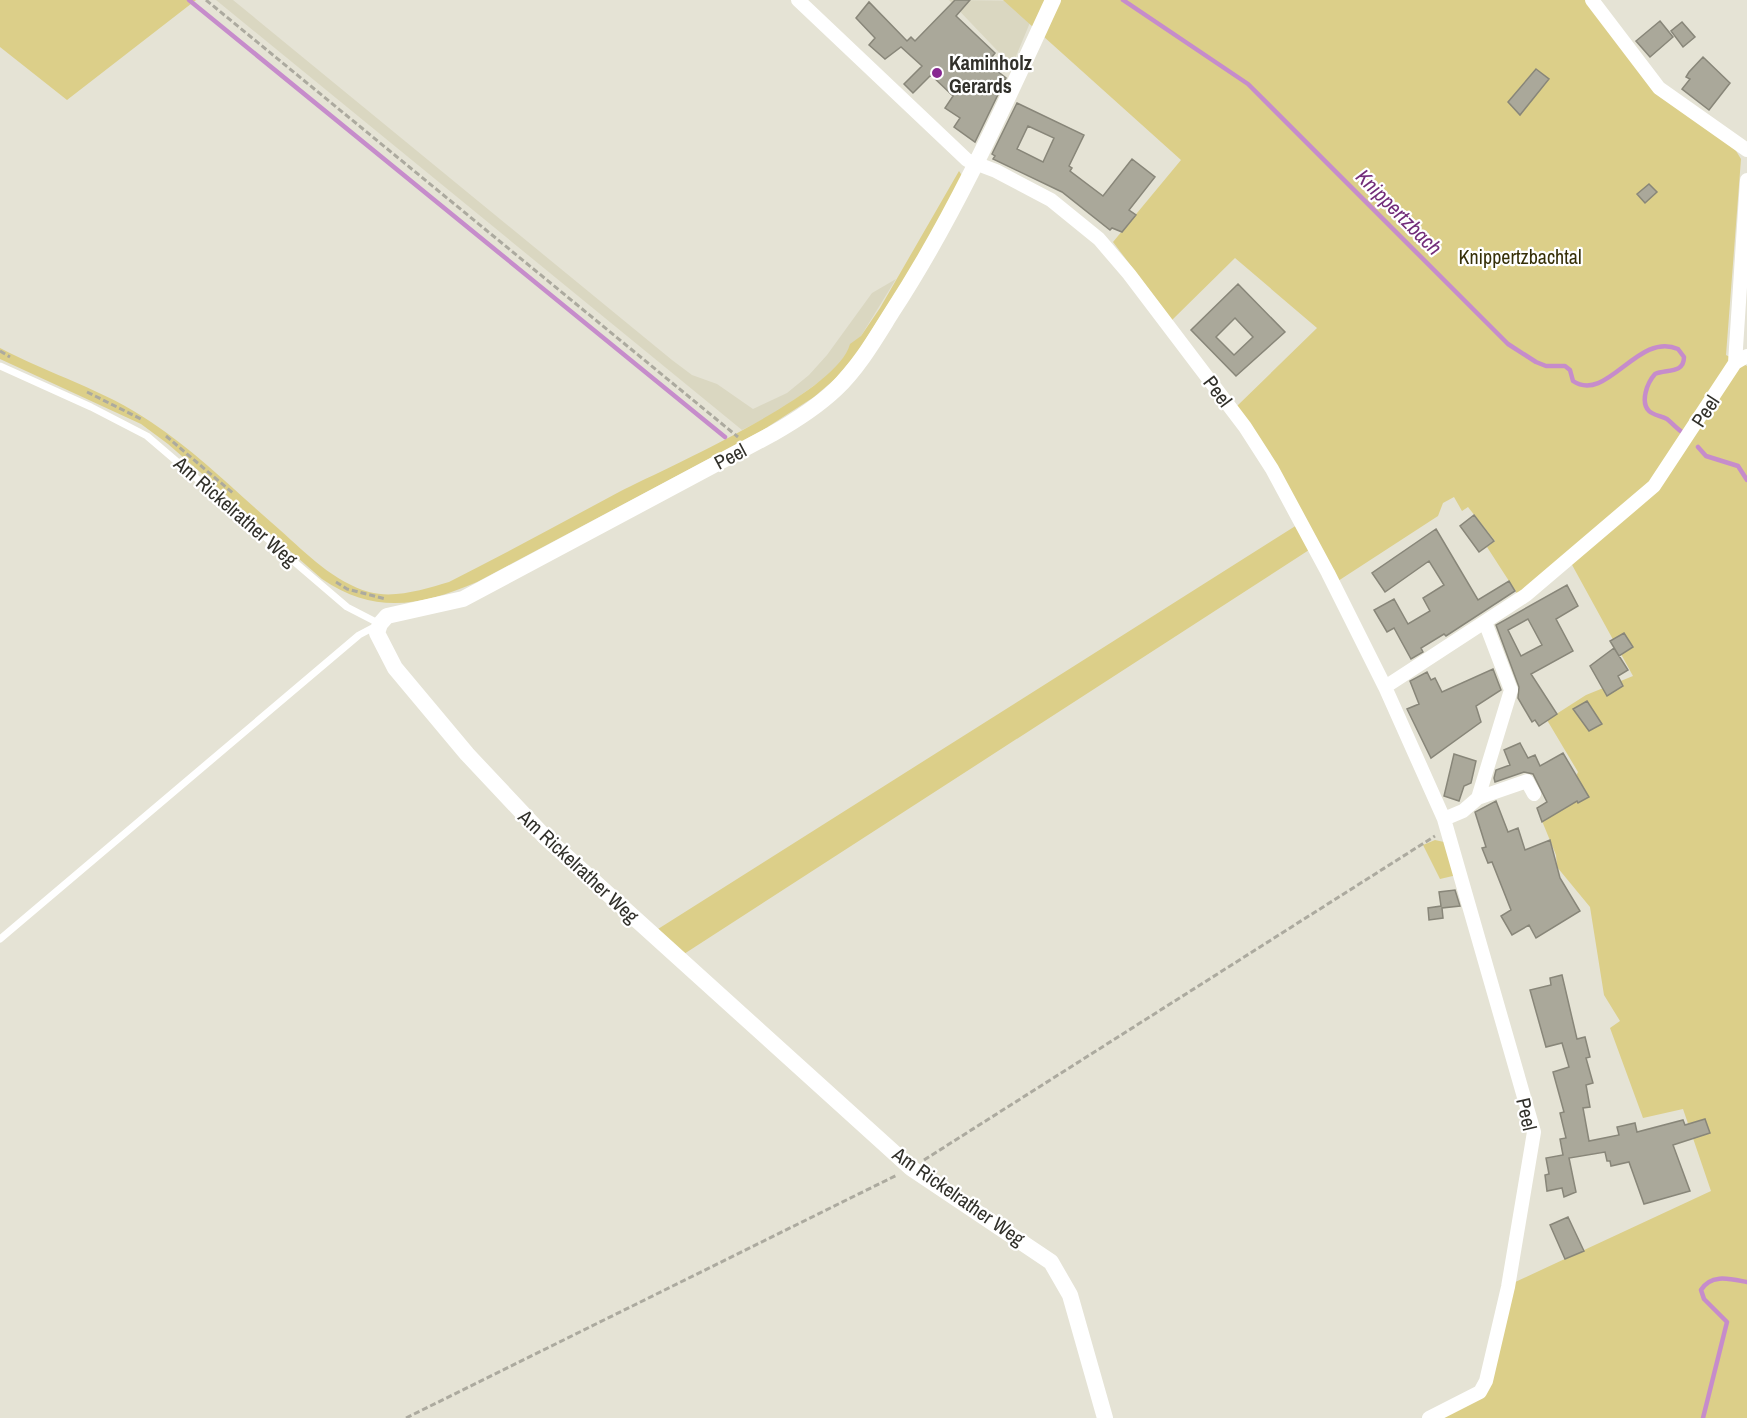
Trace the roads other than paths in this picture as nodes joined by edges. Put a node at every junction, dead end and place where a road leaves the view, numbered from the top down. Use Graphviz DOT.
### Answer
graph roads {
  1 [pos="798,0"];
  2 [pos="1053,0"];
  3 [pos="1592,0"];
  4 [pos="1747,150"];
  5 [pos="974,163"];
  6 [pos="1747,180"];
  7 [pos="1741,360"];
  8 [pos="0,366"];
  9 [pos="1485,622"];
  10 [pos="380,624"];
  11 [pos="1385,687"];
  12 [pos="1534,794"];
  13 [pos="1478,798"];
  14 [pos="1445,824"];
  15 [pos="0,939"];
  16 [pos="1105,1418"];
  17 [pos="1429,1418"];
  1 -- 5 [label="street, Peel"];
  2 -- 5 [label="street, Peel"];
  3 -- 4 [label="street"];
  5 -- 10 [label="street, Peel"];
  5 -- 11 [label="street, Peel"];
  6 -- 7 [label="street"];
  7 -- 9 [label="street, Peel"];
  8 -- 10 [label="lane, Am Rickelrather Weg"];
  9 -- 11 [label="street, Peel"];
  9 -- 13 [label="street"];
  10 -- 15 [label="lane"];
  10 -- 16 [label="street, Am Rickelrather Weg"];
  11 -- 14 [label="street, Peel"];
  12 -- 13 [label="street"];
  13 -- 14 [label="street"];
  14 -- 17 [label="street, Peel"];
}
